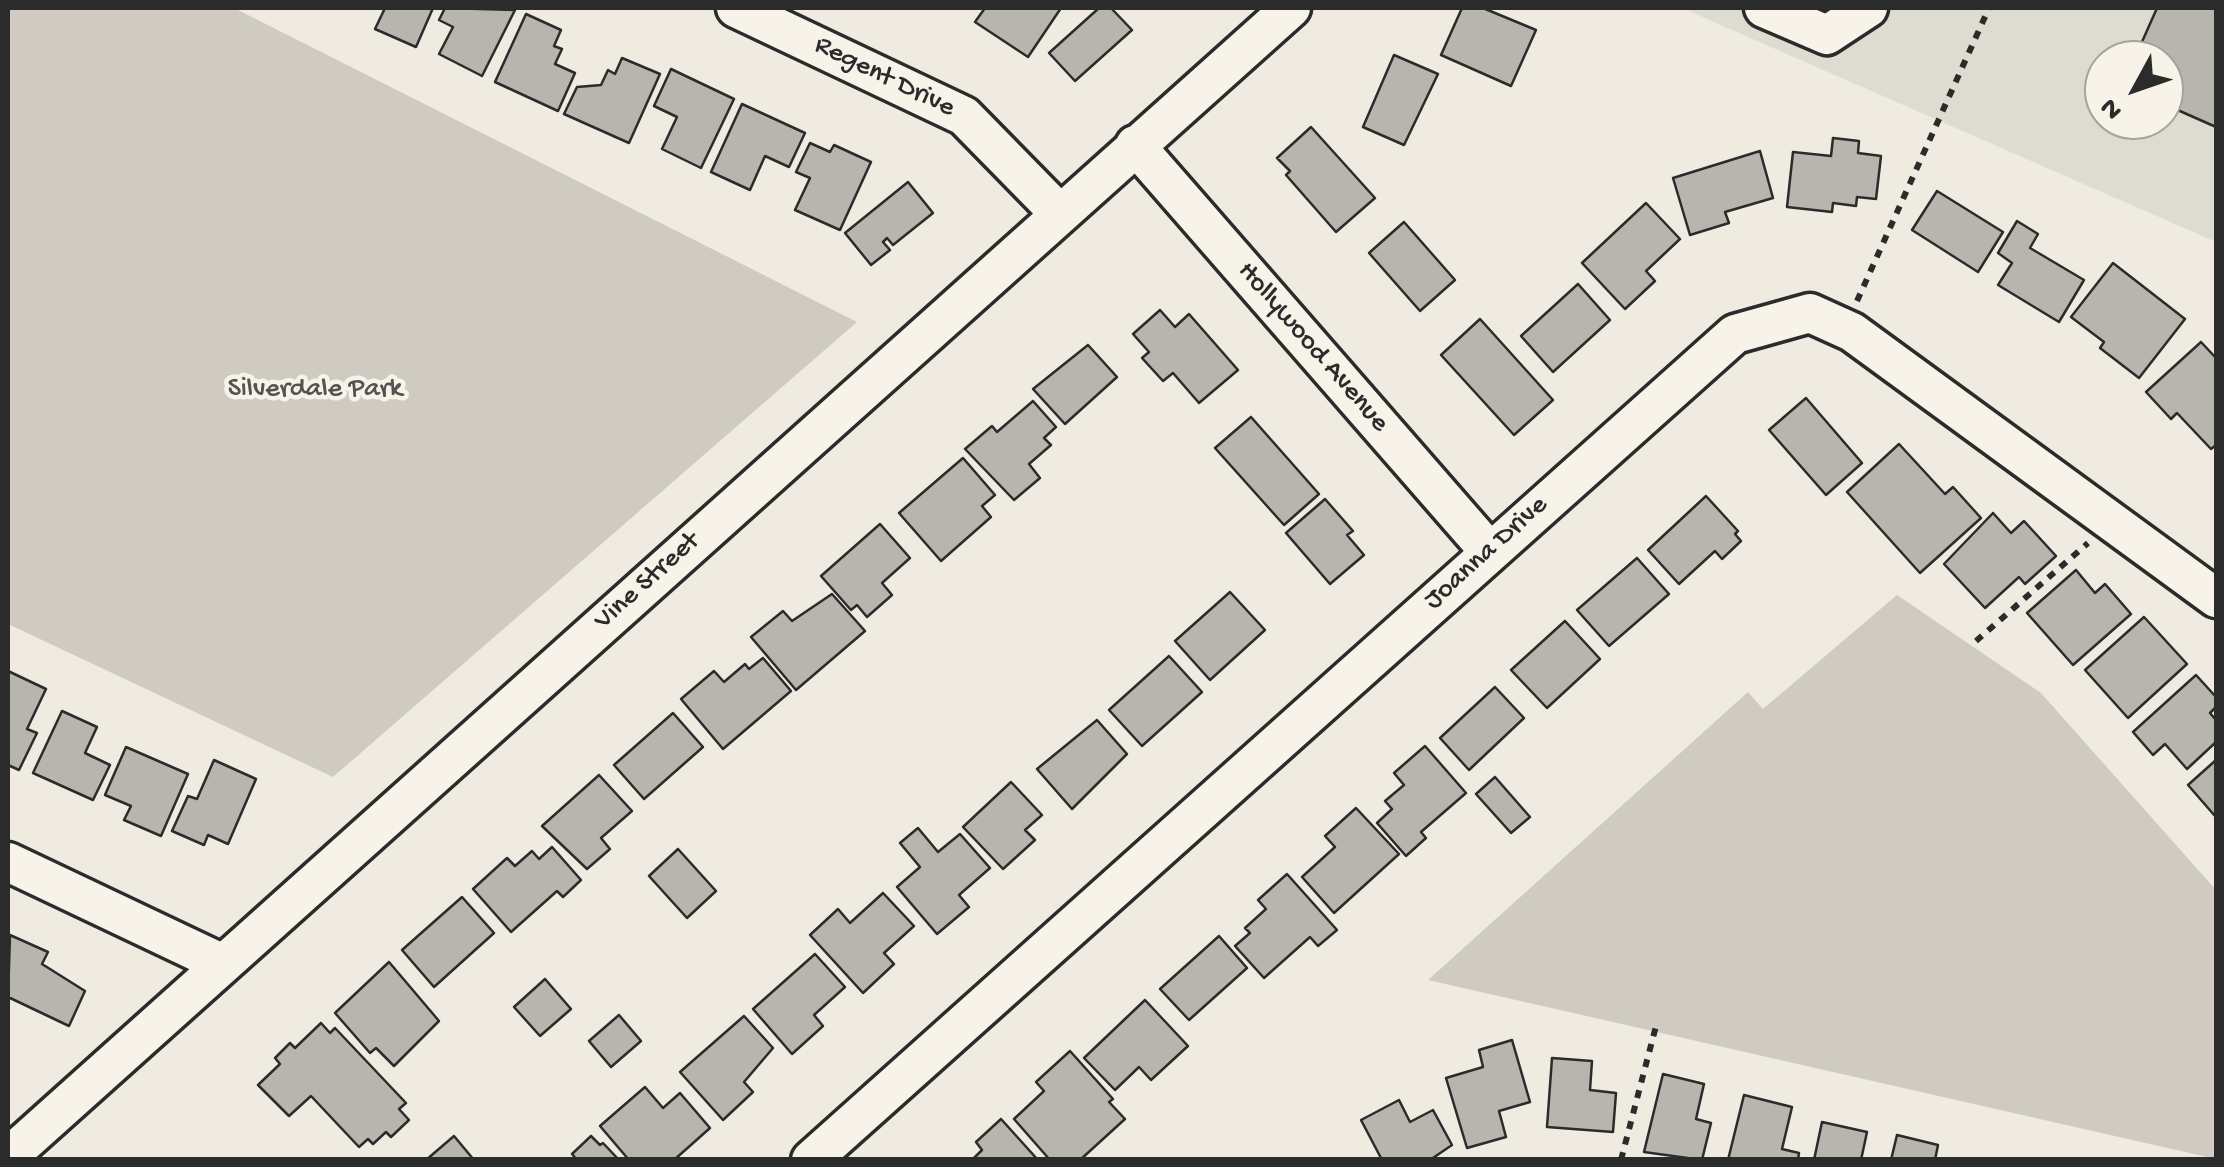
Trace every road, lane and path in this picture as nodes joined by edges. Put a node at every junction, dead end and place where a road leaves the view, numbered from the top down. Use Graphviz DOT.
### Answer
graph roads {
  1 [pos="736,8"];
  2 [pos="1291,8"];
  3 [pos="1764,8"];
  4 [pos="1868,8"];
  5 [pos="1989,8"];
  6 [pos="1135,146"];
  7 [pos="1059,213"];
  8 [pos="1852,332"];
  9 [pos="2112,522"];
  10 [pos="1489,551"];
  11 [pos="2216,598"];
  12 [pos="1976,641"];
  13 [pos="8,862"];
  14 [pos="223,964"];
  15 [pos="1656,1026"];
  16 [pos="8,1157"];
  17 [pos="811,1160"];
  18 [pos="1621,1160"];
  1 -- 7 [label="street, Regent Drive"];
  2 -- 6 [label="street, Vine Street"];
  3 -- 4 [label="street"];
  5 -- 8 [label="path"];
  6 -- 7 [label="street, Vine Street"];
  6 -- 10 [label="street, Hollywood Avenue"];
  7 -- 14 [label="street, Vine Street"];
  8 -- 9 [label="street, Joanna Drive"];
  8 -- 10 [label="street, Joanna Drive"];
  9 -- 11 [label="street, Joanna Drive"];
  9 -- 12 [label="path"];
  10 -- 17 [label="street, Joanna Drive"];
  13 -- 14 [label="street"];
  14 -- 16 [label="street, Vine Street"];
  15 -- 18 [label="path"];
}
